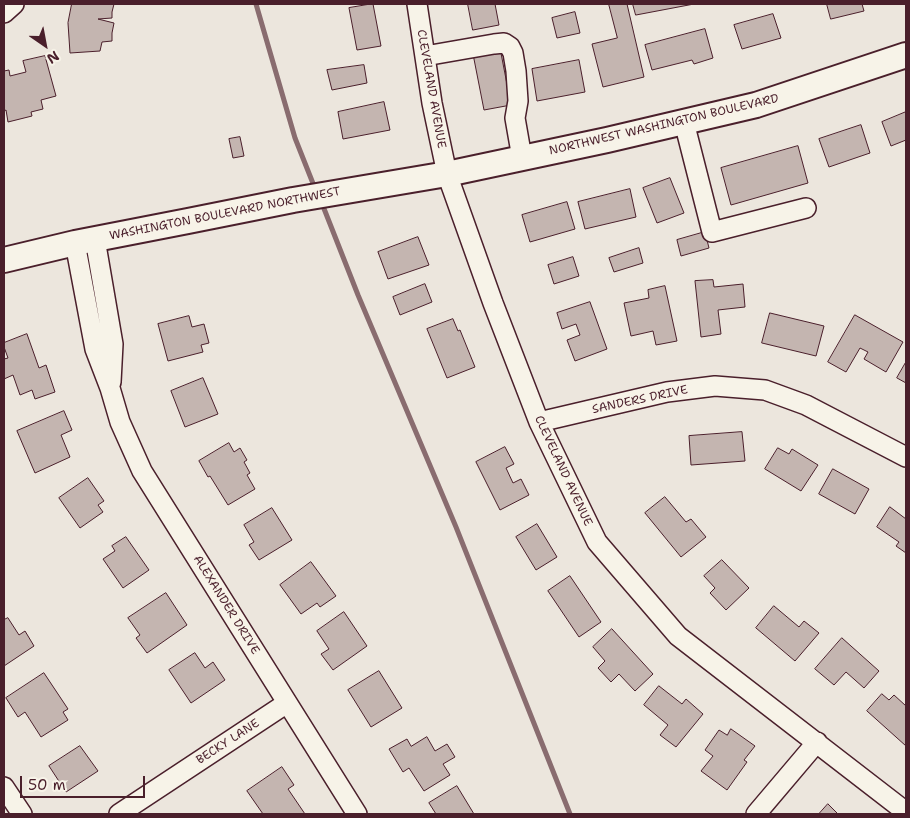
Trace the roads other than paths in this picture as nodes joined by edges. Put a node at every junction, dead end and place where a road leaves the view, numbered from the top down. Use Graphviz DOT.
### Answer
graph roads {
  1 [pos="14,4"];
  2 [pos="417,4"];
  3 [pos="4,13"];
  4 [pos="906,55"];
  5 [pos="425,56"];
  6 [pos="684,122"];
  7 [pos="522,158"];
  8 [pos="447,174"];
  9 [pos="806,208"];
  10 [pos="85,242"];
  11 [pos="4,260"];
  12 [pos="539,422"];
  13 [pos="906,457"];
  14 [pos="287,703"];
  15 [pos="817,742"];
  16 [pos="4,787"];
  17 [pos="906,812"];
  18 [pos="22,814"];
  19 [pos="119,814"];
  20 [pos="357,814"];
  21 [pos="756,814"];
  1 -- 3 [label="street"];
  2 -- 5 [label="street, CLEVELAND AVENUE"];
  4 -- 6 [label="main road, NORTHWEST WASHINGTON BOULEVARD"];
  5 -- 7 [label="street"];
  5 -- 8 [label="street, CLEVELAND AVENUE"];
  6 -- 7 [label="main road, NORTHWEST WASHINGTON BOULEVARD"];
  6 -- 9 [label="street"];
  7 -- 8 [label="main road, NORTHWEST WASHINGTON BOULEVARD"];
  8 -- 10 [label="main road, WASHINGTON BOULEVARD NORTHWEST"];
  8 -- 12 [label="street, CLEVELAND AVENUE"];
  10 -- 11 [label="main road, WASHINGTON BOULEVARD NORTHWEST"];
  10 -- 14 [label="street, ALEXANDER DRIVE"];
  12 -- 13 [label="street, SANDERS DRIVE"];
  12 -- 15 [label="street, CLEVELAND AVENUE"];
  14 -- 19 [label="street, BECKY LANE"];
  14 -- 20 [label="street, ALEXANDER DRIVE"];
  15 -- 17 [label="street, CLEVELAND AVENUE"];
  15 -- 21 [label="street"];
  16 -- 18 [label="street"];
}
